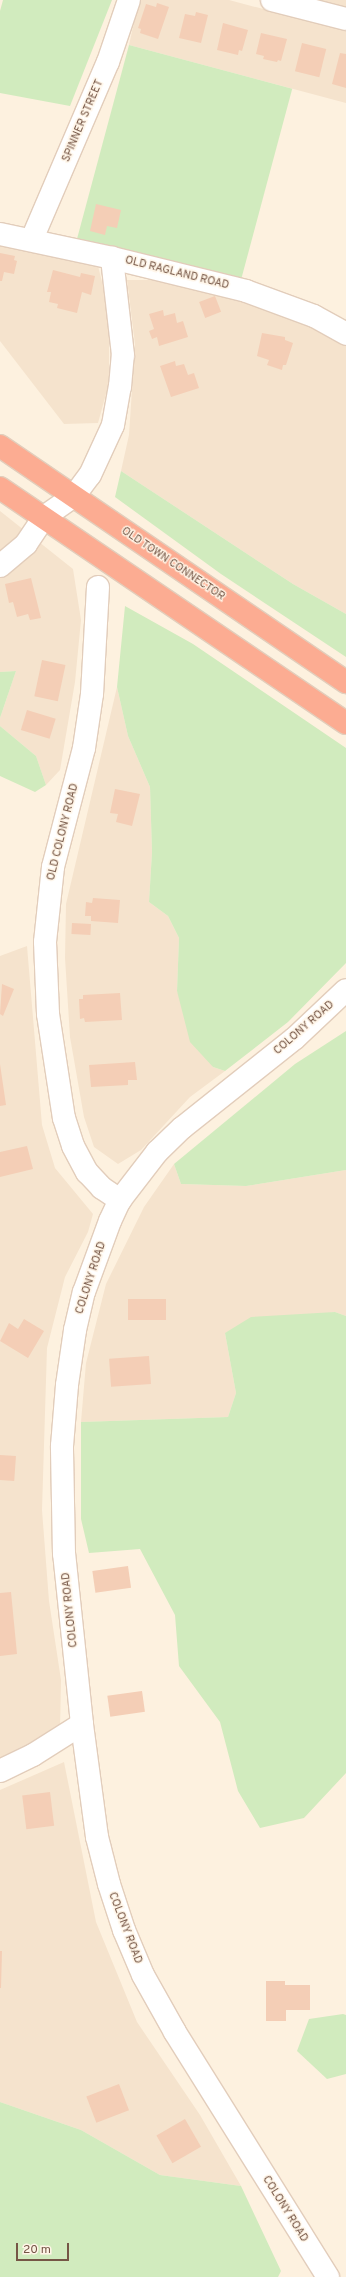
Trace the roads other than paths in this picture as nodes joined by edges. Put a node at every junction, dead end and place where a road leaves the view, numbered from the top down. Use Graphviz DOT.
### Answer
graph roads {
  1 [pos="129,0"];
  2 [pos="272,0"];
  3 [pos="346,20"];
  4 [pos="0,234"];
  5 [pos="32,239"];
  6 [pos="112,258"];
  7 [pos="346,334"];
  8 [pos="0,446"];
  9 [pos="0,488"];
  10 [pos="74,496"];
  11 [pos="44,517"];
  12 [pos="0,566"];
  13 [pos="98,587"];
  14 [pos="346,682"];
  15 [pos="346,723"];
  16 [pos="346,990"];
  17 [pos="120,1200"];
  18 [pos="82,1724"];
  19 [pos="0,1770"];
  20 [pos="328,2277"];
  1 -- 5 [label="street, SPINNER STREET"];
  2 -- 3 [label="street"];
  4 -- 5 [label="street, OLD RAGLAND ROAD"];
  5 -- 6 [label="street, OLD RAGLAND ROAD"];
  6 -- 7 [label="street, OLD RAGLAND ROAD"];
  6 -- 10 [label="street"];
  8 -- 10 [label="highway, OLD TOWN CONNECTOR"];
  9 -- 11 [label="highway"];
  10 -- 11 [label="street"];
  10 -- 14 [label="highway, OLD TOWN CONNECTOR"];
  11 -- 12 [label="street"];
  11 -- 15 [label="highway"];
  13 -- 17 [label="street, OLD COLONY ROAD"];
  16 -- 17 [label="street, COLONY ROAD"];
  17 -- 18 [label="street, COLONY ROAD"];
  18 -- 19 [label="street"];
  18 -- 20 [label="street, COLONY ROAD"];
}
